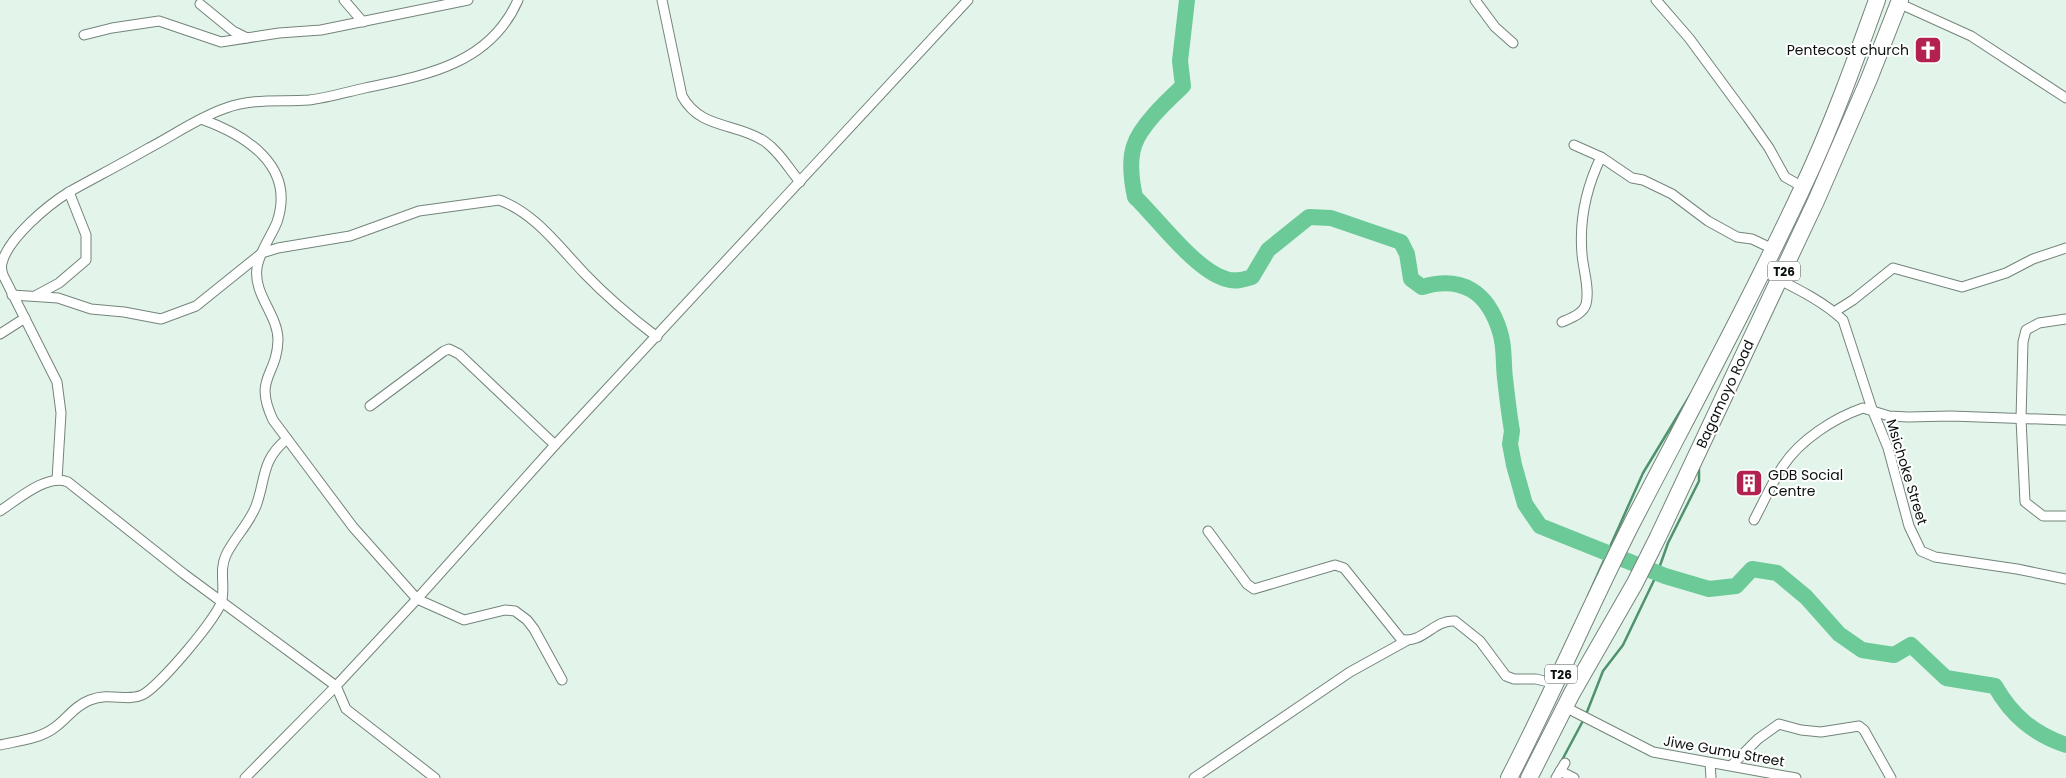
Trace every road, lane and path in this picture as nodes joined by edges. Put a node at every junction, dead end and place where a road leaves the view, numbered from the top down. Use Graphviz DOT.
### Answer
graph roads {
  1 [pos="344,0"];
  2 [pos="429,0"];
  3 [pos="468,0"];
  4 [pos="518,0"];
  5 [pos="662,0"];
  6 [pos="968,0"];
  7 [pos="1475,0"];
  8 [pos="1656,0"];
  9 [pos="1877,0"];
  10 [pos="1899,2"];
  11 [pos="200,4"];
  12 [pos="436,7"];
  13 [pos="363,22"];
  14 [pos="84,35"];
  15 [pos="247,38"];
  16 [pos="1512,43"];
  17 [pos="2066,98"];
  18 [pos="201,119"];
  19 [pos="1574,145"];
  20 [pos="1601,157"];
  21 [pos="800,182"];
  22 [pos="1803,187"];
  23 [pos="69,192"];
  24 [pos="2066,248"];
  25 [pos="1773,249"];
  26 [pos="262,253"];
  27 [pos="1762,271"];
  28 [pos="1,276"];
  29 [pos="1779,280"];
  30 [pos="12,295"];
  31 [pos="35,296"];
  32 [pos="1834,312"];
  33 [pos="25,318"];
  34 [pos="2066,319"];
  35 [pos="1562,322"];
  36 [pos="0,334"];
  37 [pos="657,337"];
  38 [pos="370,406"];
  39 [pos="1872,409"];
  40 [pos="2021,419"];
  41 [pos="2066,420"];
  42 [pos="287,439"];
  43 [pos="555,445"];
  44 [pos="57,480"];
  45 [pos="0,511"];
  46 [pos="2066,516"];
  47 [pos="1754,520"];
  48 [pos="1208,531"];
  49 [pos="2066,579"];
  50 [pos="418,599"];
  51 [pos="222,601"];
  52 [pos="1406,641"];
  53 [pos="562,680"];
  54 [pos="1557,684"];
  55 [pos="336,686"];
  56 [pos="1567,708"];
  57 [pos="0,745"];
  58 [pos="1565,763"];
  59 [pos="1710,763"];
  60 [pos="1732,765"];
  61 [pos="1558,775"];
  62 [pos="248,777"];
  63 [pos="435,778"];
  64 [pos="1194,778"];
  65 [pos="1509,778"];
  66 [pos="1529,778"];
  67 [pos="1574,778"];
  68 [pos="1710,778"];
  69 [pos="1796,778"];
  70 [pos="1891,778"];
  1 -- 13 [label="street"];
  2 -- 12 [label="street"];
  3 -- 12 [label="street"];
  4 -- 18 [label="street"];
  5 -- 21 [label="street"];
  6 -- 21 [label="street"];
  7 -- 16 [label="street"];
  8 -- 22 [label="street"];
  9 -- 22 [label="highway, Bagamoyo Road / T26"];
  10 -- 17 [label="street"];
  10 -- 29 [label="highway, Bagamoyo Road / T26"];
  11 -- 15 [label="street"];
  12 -- 13 [label="street"];
  13 -- 15 [label="street"];
  14 -- 15 [label="street"];
  18 -- 23 [label="street"];
  18 -- 26 [label="street"];
  19 -- 20 [label="street"];
  20 -- 25 [label="street"];
  20 -- 35 [label="street"];
  21 -- 37 [label="street"];
  22 -- 25 [label="highway, Bagamoyo Road / T26"];
  23 -- 28 [label="street"];
  23 -- 31 [label="street"];
  24 -- 32 [label="street"];
  25 -- 27 [label="highway, Bagamoyo Road / T26"];
  26 -- 31 [label="street"];
  26 -- 37 [label="street"];
  26 -- 42 [label="street"];
  27 -- 29 [label="street, Msichoke Street"];
  27 -- 54 [label="highway, Bagamoyo Road / T26"];
  28 -- 30 [label="street"];
  29 -- 32 [label="street, Msichoke Street"];
  29 -- 56 [label="highway, Bagamoyo Road / T26"];
  30 -- 31 [label="street"];
  30 -- 33 [label="street"];
  32 -- 39 [label="street, Msichoke Street"];
  33 -- 36 [label="street"];
  33 -- 44 [label="street"];
  34 -- 40 [label="street"];
  37 -- 43 [label="street"];
  38 -- 43 [label="street"];
  39 -- 40 [label="street"];
  39 -- 47 [label="street"];
  39 -- 49 [label="street, Msichoke Street"];
  40 -- 41 [label="street"];
  40 -- 46 [label="street"];
  42 -- 50 [label="street"];
  42 -- 51 [label="street"];
  43 -- 50 [label="street"];
  44 -- 45 [label="street"];
  44 -- 51 [label="street"];
  48 -- 52 [label="street"];
  50 -- 53 [label="street"];
  50 -- 55 [label="street"];
  51 -- 55 [label="street"];
  51 -- 57 [label="street"];
  52 -- 54 [label="street"];
  52 -- 64 [label="street"];
  54 -- 65 [label="highway, Bagamoyo Road / T26"];
  55 -- 62 [label="street"];
  55 -- 63 [label="street"];
  56 -- 59 [label="street, Jiwe Gumu Street"];
  56 -- 66 [label="highway, Bagamoyo Road / T26"];
  58 -- 61 [label="street"];
  59 -- 60 [label="street, Jiwe Gumu Street"];
  59 -- 68 [label="street"];
  60 -- 69 [label="street, Jiwe Gumu Street"];
  60 -- 70 [label="street"];
  61 -- 67 [label="street"];
}
